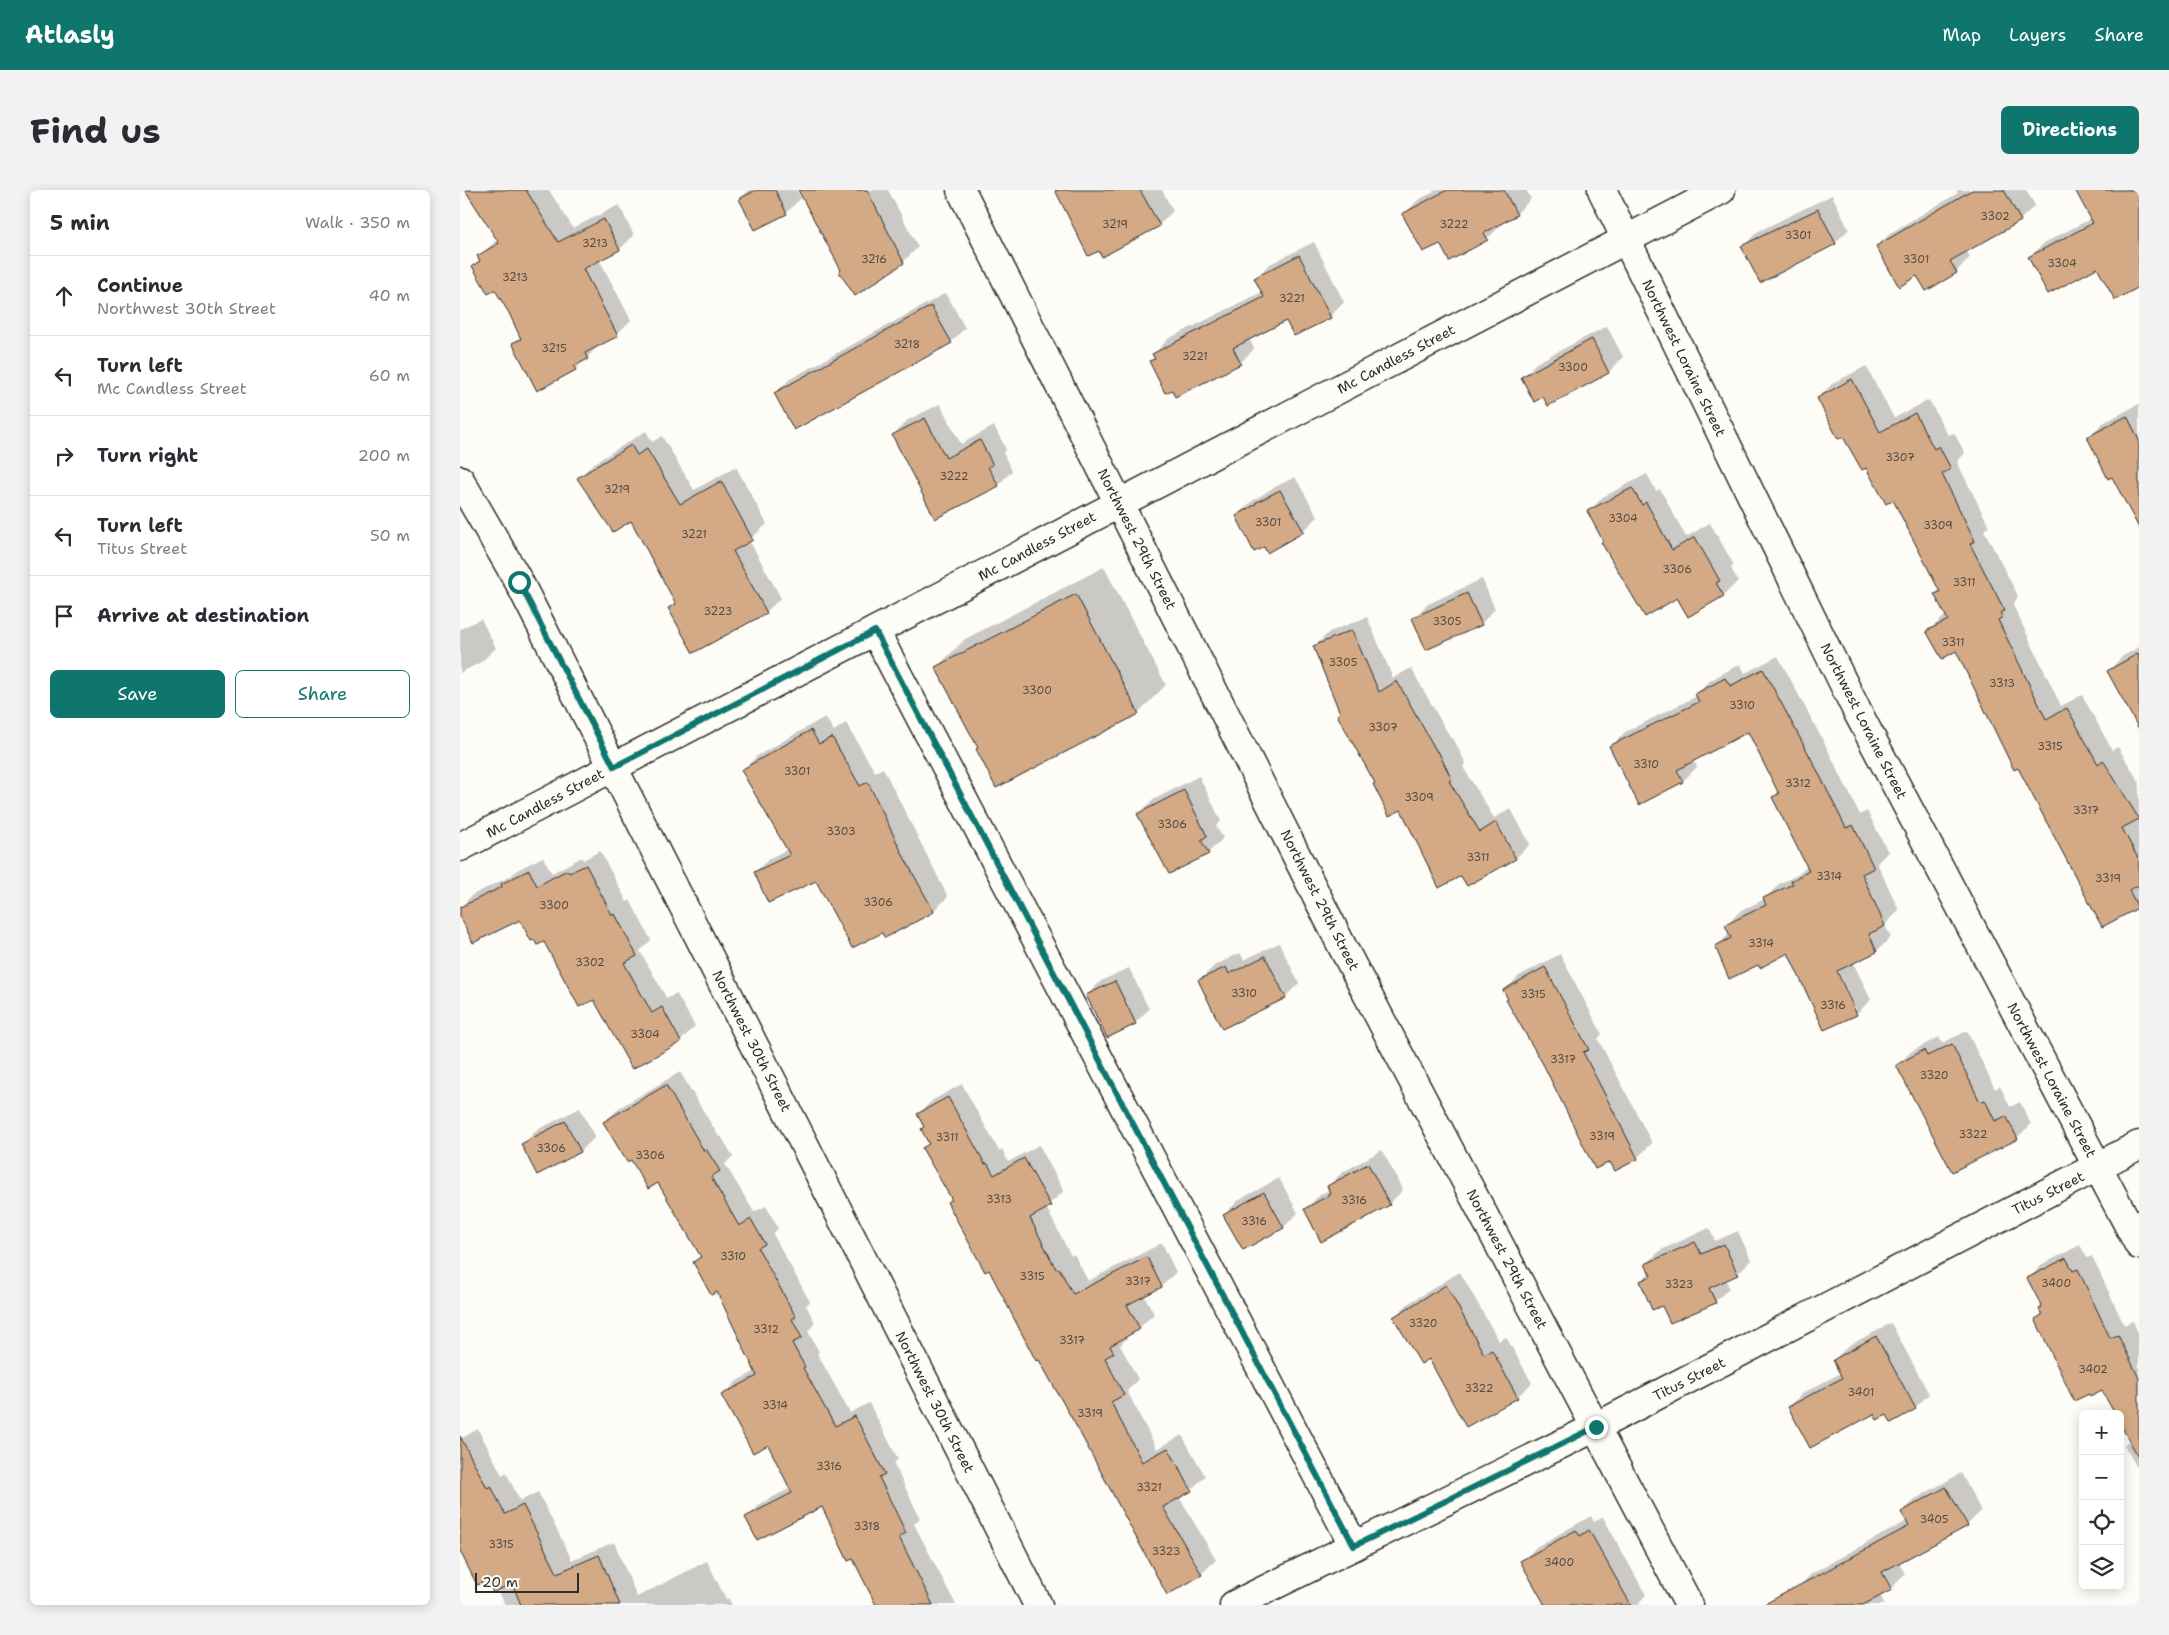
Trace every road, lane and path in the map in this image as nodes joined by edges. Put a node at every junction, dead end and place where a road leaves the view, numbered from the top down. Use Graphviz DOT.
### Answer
graph roads {
  1 [pos="961,190"];
  2 [pos="1602,190"];
  3 [pos="1721,190"];
  4 [pos="1626,239"];
  5 [pos="460,480"];
  6 [pos="1120,503"];
  7 [pos="875,631"];
  8 [pos="614,767"];
  9 [pos="460,848"];
  10 [pos="2139,1145"];
  11 [pos="2098,1168"];
  12 [pos="2139,1245"];
  13 [pos="1596,1427"];
  14 [pos="1354,1546"];
  15 [pos="1038,1605"];
  16 [pos="1234,1605"];
  17 [pos="1689,1605"];
  1 -- 6 [label="street, Northwest 29th Street"];
  2 -- 4 [label="street, Northwest Loraine Street"];
  3 -- 4 [label="street, Mc Candless Street"];
  4 -- 6 [label="street, Mc Candless Street"];
  4 -- 11 [label="street, Northwest Loraine Street"];
  5 -- 8 [label="street, Northwest 30th Street"];
  6 -- 7 [label="street, Mc Candless Street"];
  6 -- 13 [label="street, Northwest 29th Street"];
  7 -- 8 [label="street, Mc Candless Street"];
  7 -- 14 [label="street"];
  8 -- 9 [label="street, Mc Candless Street"];
  8 -- 15 [label="street, Northwest 30th Street"];
  10 -- 11 [label="street, Titus Street"];
  11 -- 12 [label="street, Northwest Loraine Street"];
  11 -- 13 [label="street, Titus Street"];
  13 -- 14 [label="street, Titus Street"];
  13 -- 17 [label="street, Northwest 29th Street"];
  14 -- 16 [label="street, Titus Street"];
}
